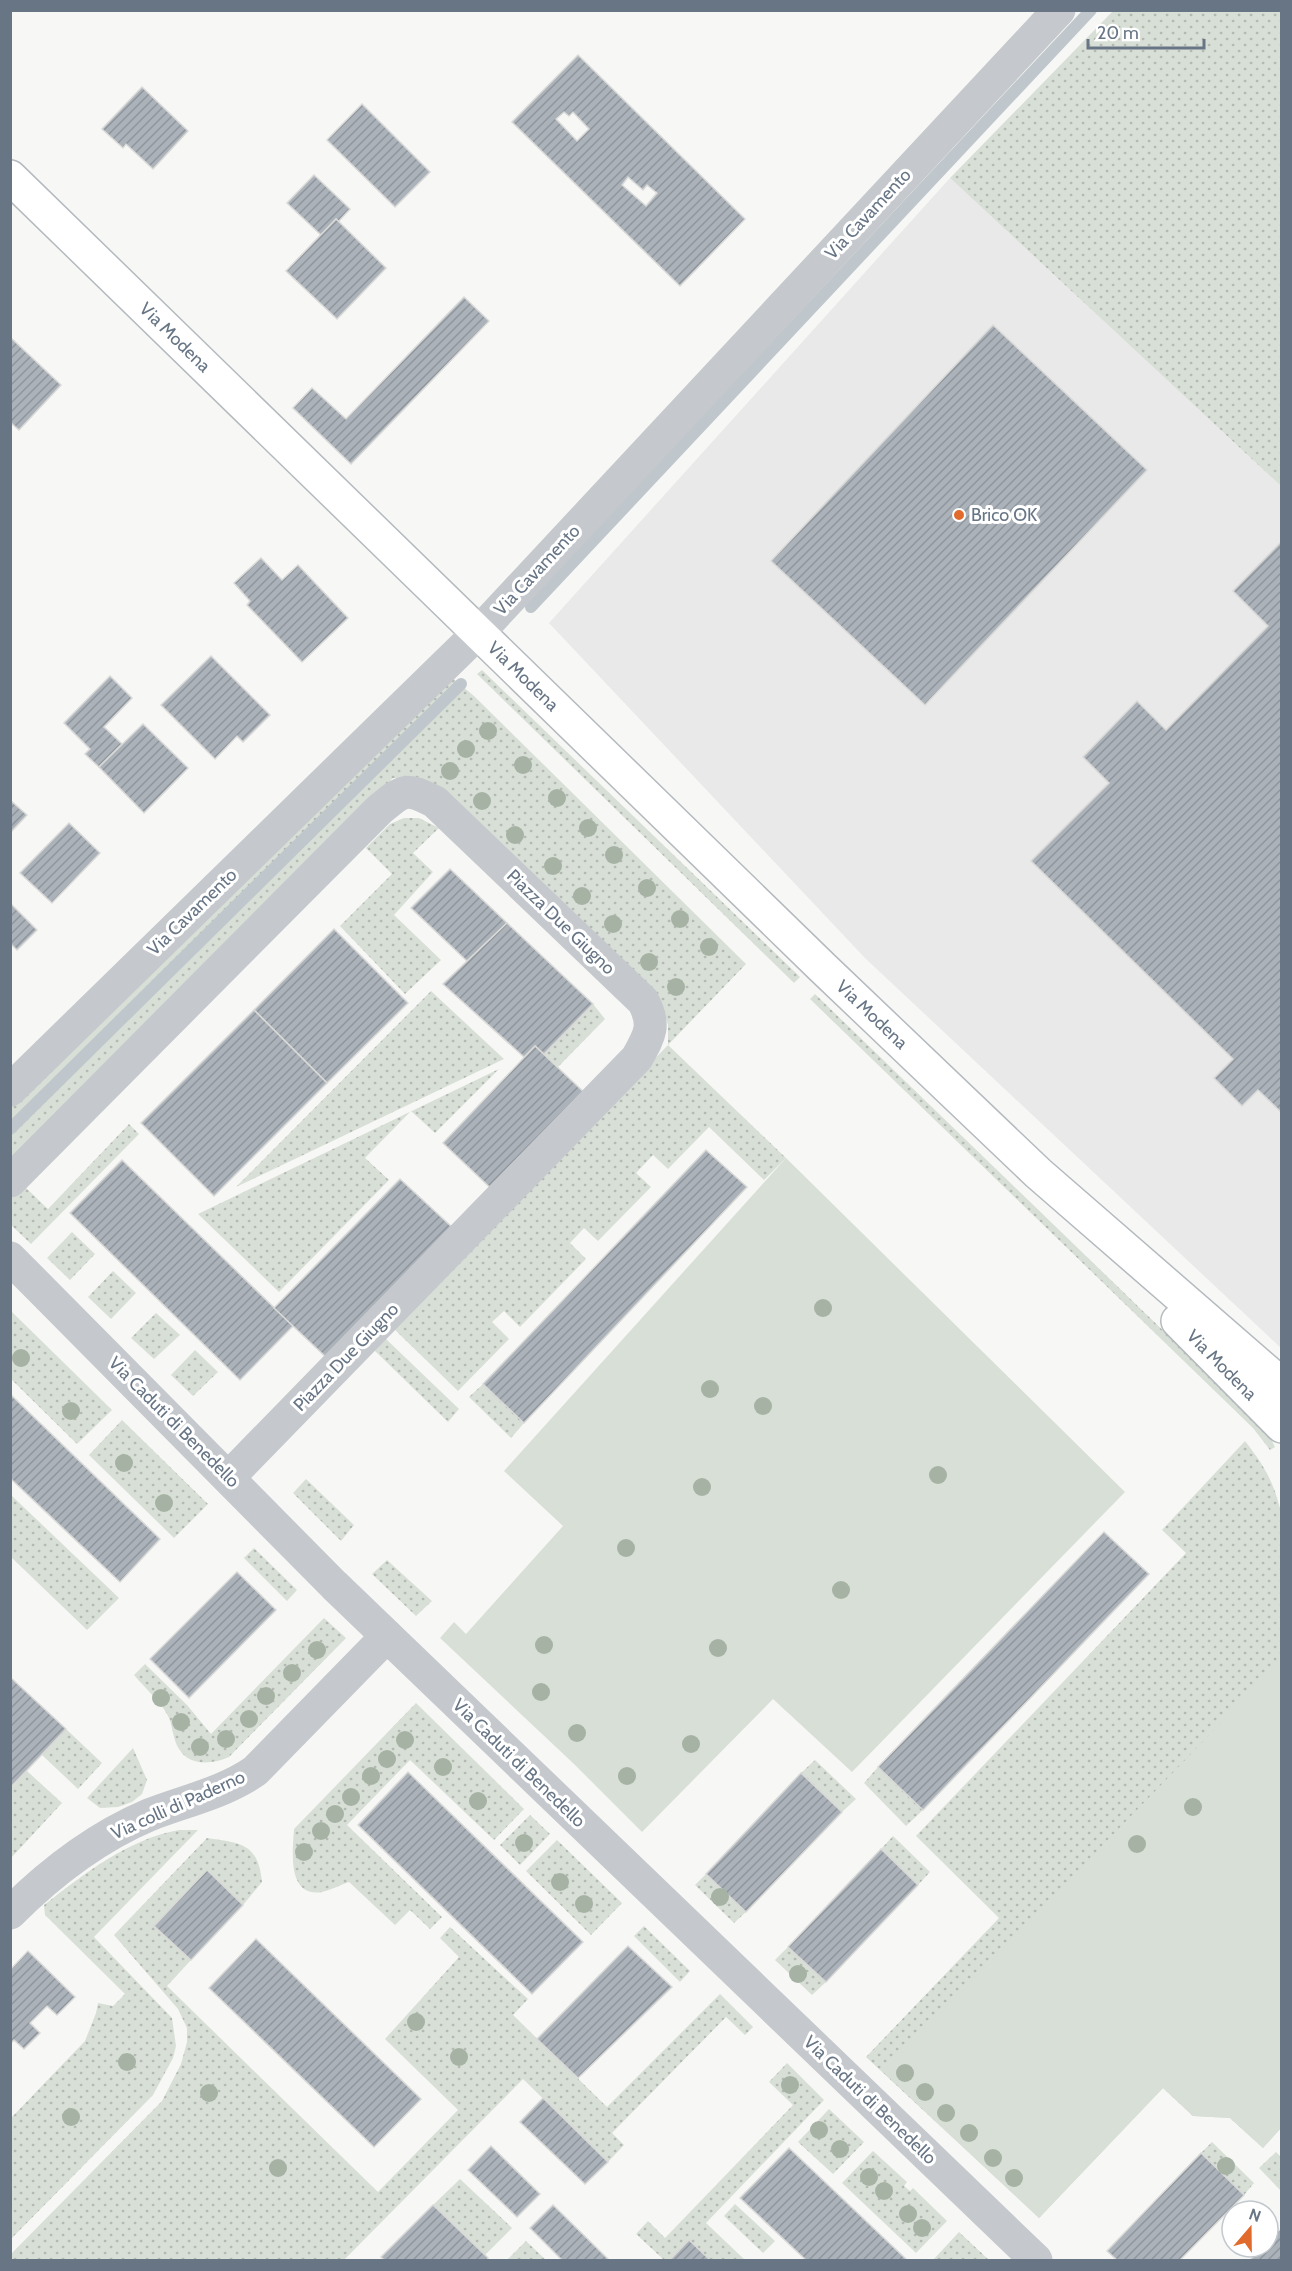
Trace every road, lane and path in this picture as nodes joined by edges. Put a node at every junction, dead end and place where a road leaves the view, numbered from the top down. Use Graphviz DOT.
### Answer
graph roads {
  1 [pos="1041,16"];
  2 [pos="10,177"];
  3 [pos="479,632"];
  4 [pos="10,1090"];
  5 [pos="1038,1173"];
  6 [pos="10,1181"];
  7 [pos="10,1258"];
  8 [pos="1281,1385"];
  9 [pos="1281,1426"];
  10 [pos="229,1477"];
  11 [pos="387,1636"];
  12 [pos="10,1913"];
  13 [pos="1036,2260"];
  1 -- 3 [label="street, Via Cavamento"];
  2 -- 3 [label="main road, Via Modena"];
  3 -- 4 [label="street, Via Cavamento"];
  3 -- 5 [label="main road, Via Modena"];
  5 -- 8 [label="main road, Via Modena"];
  5 -- 9 [label="main road, Via Modena"];
  6 -- 10 [label="street, Piazza Due Giugno"];
  7 -- 10 [label="street, Via Caduti di Benedello"];
  10 -- 11 [label="street, Via Caduti di Benedello"];
  11 -- 12 [label="street, Via colli di Paderno"];
  11 -- 13 [label="street, Via Caduti di Benedello"];
}
